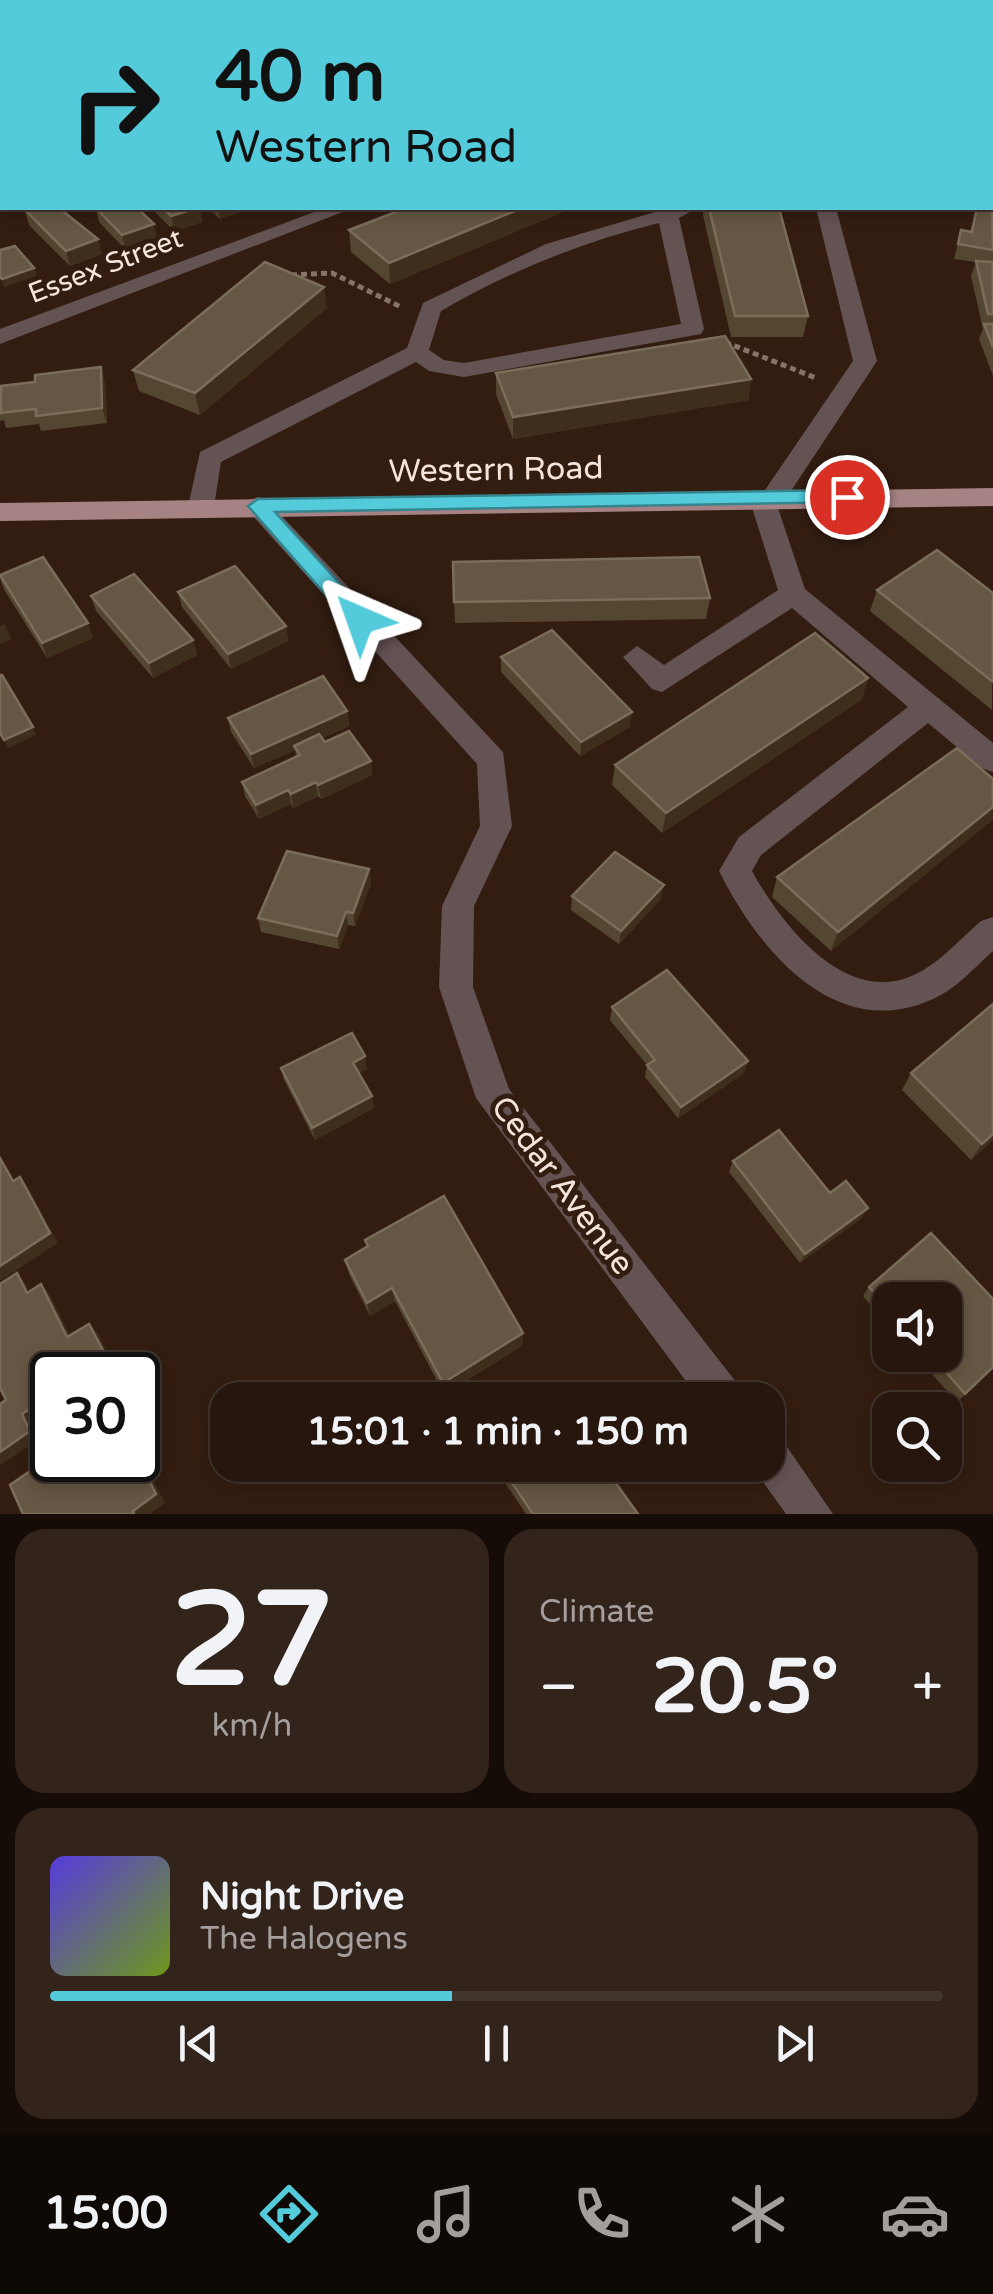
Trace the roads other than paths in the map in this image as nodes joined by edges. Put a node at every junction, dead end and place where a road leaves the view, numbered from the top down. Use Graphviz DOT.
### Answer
graph roads {
  1 [pos="338,210"];
  2 [pos="827,210"];
  3 [pos="678,212"];
  4 [pos="0,337"];
  5 [pos="417,352"];
  6 [pos="993,497"];
  7 [pos="768,498"];
  8 [pos="258,506"];
  9 [pos="201,507"];
  10 [pos="0,512"];
  11 [pos="792,594"];
  12 [pos="637,657"];
  13 [pos="928,707"];
  14 [pos="993,760"];
  15 [pos="993,930"];
  16 [pos="711,1382"];
  17 [pos="785,1478"];
  18 [pos="812,1514"];
  1 -- 4 [label="street, Essex Street"];
  2 -- 7 [label="street"];
  3 -- 5 [label="street"];
  3 -- 5 [label="street"];
  5 -- 9 [label="street"];
  6 -- 7 [label="main road, Western Road"];
  7 -- 8 [label="main road, Western Road"];
  7 -- 11 [label="street"];
  8 -- 9 [label="main road, Western Road"];
  8 -- 16 [label="street, Cedar Avenue"];
  9 -- 10 [label="main road, Western Road"];
  11 -- 12 [label="street"];
  11 -- 13 [label="street"];
  13 -- 14 [label="street"];
  13 -- 15 [label="street"];
  17 -- 18 [label="street"];
}
